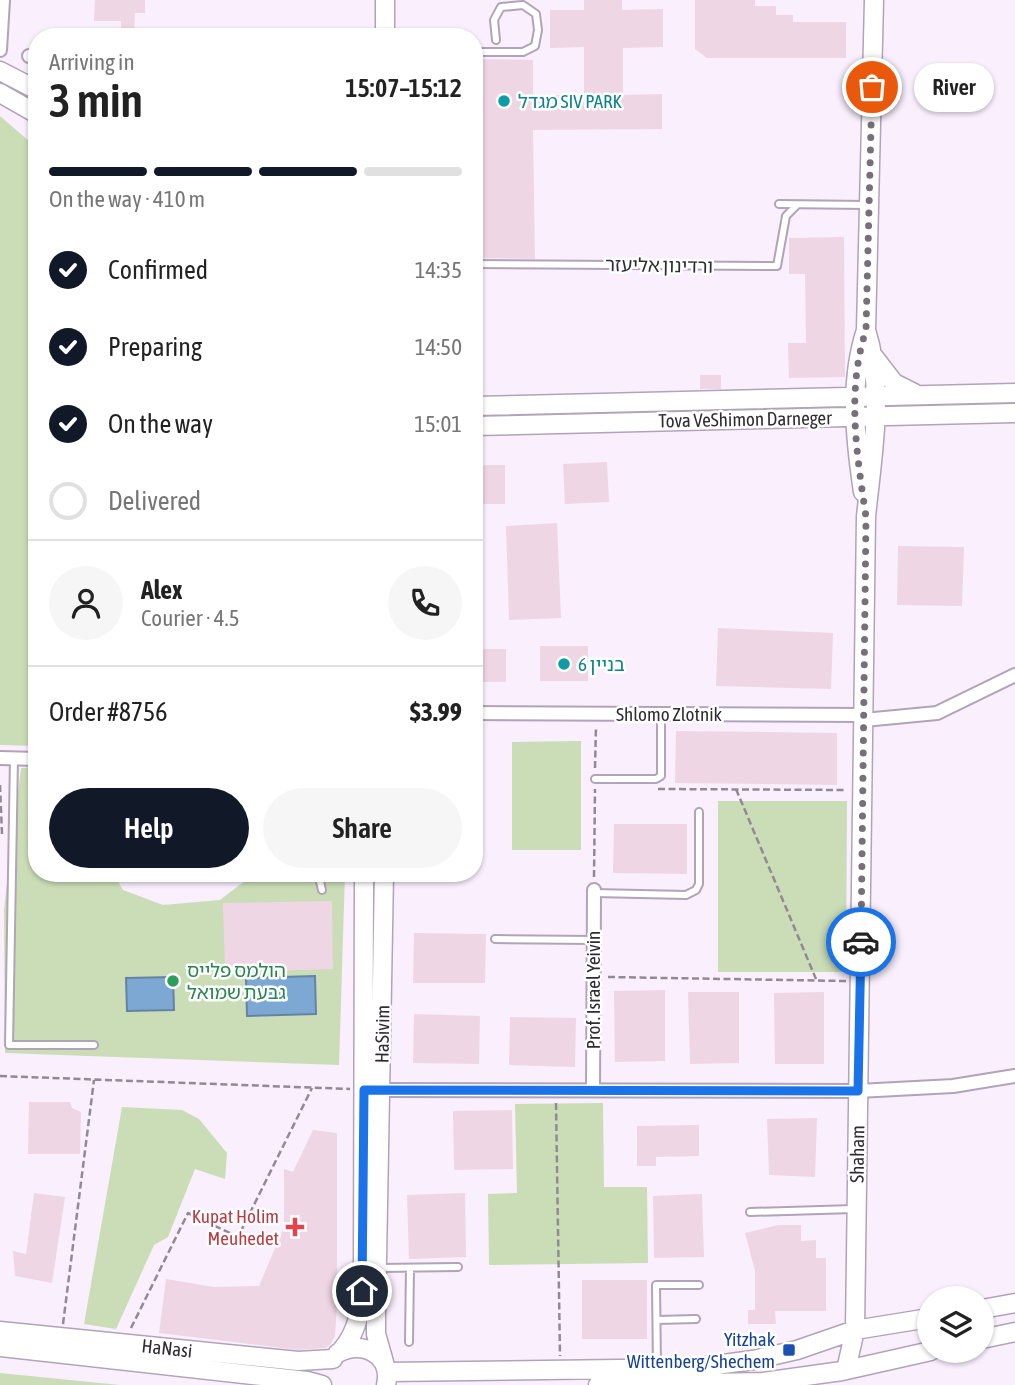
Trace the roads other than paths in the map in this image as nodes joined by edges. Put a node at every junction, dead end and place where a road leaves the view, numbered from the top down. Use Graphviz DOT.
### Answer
graph roads {
  1 [pos="3,0"];
  2 [pos="385,0"];
  3 [pos="874,0"];
  4 [pos="385,28"];
  5 [pos="496,40"];
  6 [pos="0,50"];
  7 [pos="483,52"];
  8 [pos="0,71"];
  9 [pos="28,85"];
  10 [pos="0,93"];
  11 [pos="28,109"];
  12 [pos="779,204"];
  13 [pos="797,205"];
  14 [pos="869,205"];
  15 [pos="483,264"];
  16 [pos="866,330"];
  17 [pos="872,354"];
  18 [pos="1015,393"];
  19 [pos="917,395"];
  20 [pos="856,396"];
  21 [pos="875,396"];
  22 [pos="483,405"];
  23 [pos="1015,413"];
  24 [pos="875,416"];
  25 [pos="855,417"];
  26 [pos="483,426"];
  27 [pos="866,517"];
  28 [pos="1015,676"];
  29 [pos="483,713"];
  30 [pos="661,714"];
  31 [pos="864,717"];
  32 [pos="0,758"];
  33 [pos="14,758"];
  34 [pos="28,759"];
  35 [pos="595,779"];
  36 [pos="699,812"];
  37 [pos="320,882"];
  38 [pos="364,882"];
  39 [pos="384,882"];
  40 [pos="322,890"];
  41 [pos="594,892"];
  42 [pos="495,939"];
  43 [pos="594,940"];
  44 [pos="94,1045"];
  45 [pos="1015,1076"];
  46 [pos="372,1090"];
  47 [pos="593,1090"];
  48 [pos="858,1091"];
  49 [pos="856,1209"];
  50 [pos="750,1212"];
  51 [pos="377,1268"];
  52 [pos="410,1268"];
  53 [pos="458,1268"];
  54 [pos="699,1284"];
  55 [pos="1015,1303"];
  56 [pos="994,1307"];
  57 [pos="696,1319"];
  58 [pos="657,1320"];
  59 [pos="917,1320"];
  60 [pos="855,1330"];
  61 [pos="0,1331"];
  62 [pos="1015,1332"];
  63 [pos="994,1336"];
  64 [pos="409,1342"];
  65 [pos="0,1347"];
  66 [pos="917,1354"];
  67 [pos="337,1355"];
  68 [pos="657,1368"];
  69 [pos="844,1371"];
  70 [pos="386,1373"];
  71 [pos="322,1385"];
  72 [pos="329,1385"];
  73 [pos="597,1385"];
  1 -- 6 [label="street"];
  2 -- 4 [label="street"];
  3 -- 14 [label="street, Shaham"];
  5 -- 7 [label="lane"];
  8 -- 9 [label="street"];
  10 -- 11 [label="street"];
  12 -- 13 [label="lane"];
  13 -- 14 [label="lane"];
  13 -- 15 [label="lane, ורדינון אליעזר"];
  14 -- 16 [label="street, Shaham"];
  16 -- 17 [label="street, Shaham"];
  16 -- 20 [label="street, Shaham"];
  17 -- 19 [label="street"];
  17 -- 21 [label="street, Shaham"];
  18 -- 19 [label="street, Tova VeShimon Darneger"];
  19 -- 21 [label="street, Tova VeShimon Darneger"];
  20 -- 21 [label="street, Tova VeShimon Darneger"];
  20 -- 22 [label="street, Tova VeShimon Darneger"];
  20 -- 25 [label="street, Shaham"];
  21 -- 24 [label="street, Shaham"];
  23 -- 24 [label="street, Tova VeShimon Darneger"];
  24 -- 25 [label="street, Tova VeShimon Darneger"];
  24 -- 27 [label="street, Shaham"];
  25 -- 26 [label="street, Tova VeShimon Darneger"];
  25 -- 27 [label="street, Shaham"];
  27 -- 31 [label="street, Shaham"];
  28 -- 31 [label="street, Shlomo Zlotnik"];
  29 -- 30 [label="street, Shlomo Zlotnik"];
  30 -- 31 [label="street, Shlomo Zlotnik"];
  30 -- 35 [label="lane"];
  31 -- 48 [label="street, Shaham"];
  32 -- 33 [label="street"];
  33 -- 34 [label="street"];
  33 -- 44 [label="lane"];
  36 -- 41 [label="lane"];
  37 -- 40 [label="lane"];
  38 -- 46 [label="street, HaSivim"];
  39 -- 46 [label="street, HaSivim"];
  41 -- 43 [label="street, Prof. Israel Yeivin"];
  42 -- 43 [label="lane"];
  43 -- 47 [label="street, Prof. Israel Yeivin"];
  45 -- 48 [label="street"];
  46 -- 47 [label="street"];
  46 -- 51 [label="street, HaSivim"];
  46 -- 67 [label="street, HaSivim"];
  47 -- 48 [label="street"];
  48 -- 49 [label="street, Shaham"];
  49 -- 50 [label="lane"];
  49 -- 60 [label="street, Shaham"];
  51 -- 52 [label="lane"];
  51 -- 70 [label="street, HaSivim"];
  52 -- 53 [label="lane"];
  52 -- 64 [label="lane"];
  54 -- 58 [label="lane"];
  55 -- 56 [label="street"];
  57 -- 58 [label="lane"];
  58 -- 68 [label="lane"];
  59 -- 60 [label="street"];
  60 -- 68 [label="street"];
  60 -- 69 [label="street, Shaham"];
  61 -- 67 [label="street, HaNasi"];
  62 -- 63 [label="street"];
  65 -- 71 [label="street, HaNasi"];
  66 -- 69 [label="street"];
  67 -- 70 [label="street, HaNasi"];
  67 -- 72 [label="street"];
  68 -- 70 [label="street"];
  69 -- 73 [label="street"];
}
